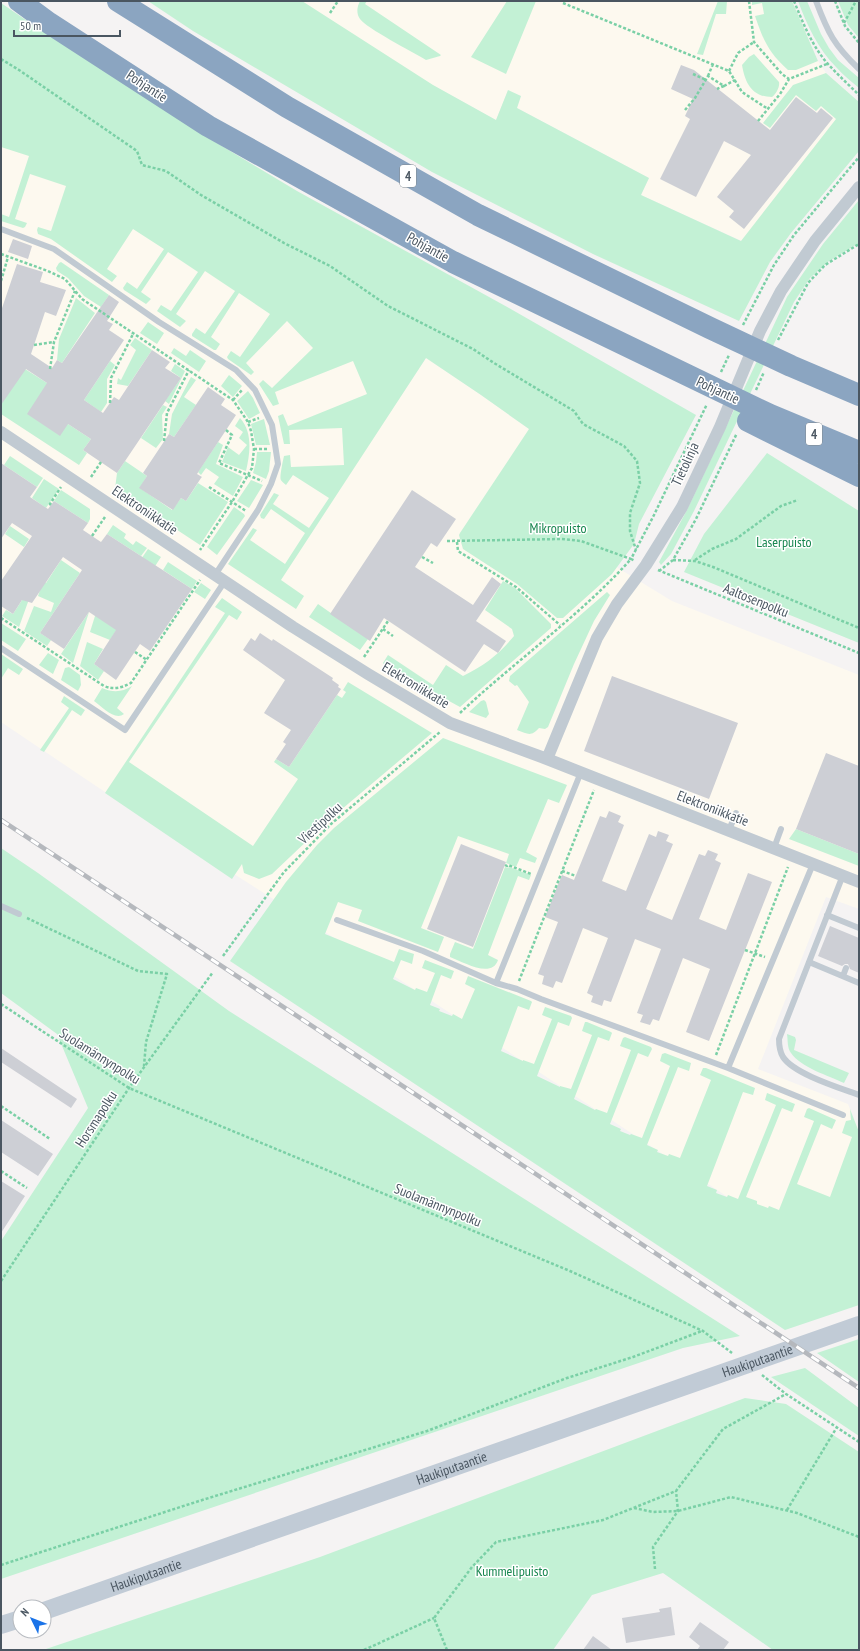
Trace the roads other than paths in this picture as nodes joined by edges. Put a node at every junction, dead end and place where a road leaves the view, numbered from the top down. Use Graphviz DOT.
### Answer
graph roads {
  1 [pos="19,1"];
  2 [pos="118,1"];
  3 [pos="816,1"];
  4 [pos="859,69"];
  5 [pos="859,187"];
  6 [pos="1,229"];
  7 [pos="859,395"];
  8 [pos="767,421"];
  9 [pos="1,432"];
  10 [pos="859,452"];
  11 [pos="859,476"];
  12 [pos="218,570"];
  13 [pos="225,581"];
  14 [pos="1,648"];
  15 [pos="547,759"];
  16 [pos="580,772"];
  17 [pos="736,813"];
  18 [pos="781,829"];
  19 [pos="730,830"];
  20 [pos="774,848"];
  21 [pos="813,864"];
  22 [pos="843,876"];
  23 [pos="859,882"];
  24 [pos="1,906"];
  25 [pos="19,914"];
  26 [pos="827,915"];
  27 [pos="337,920"];
  28 [pos="859,928"];
  29 [pos="809,962"];
  30 [pos="846,968"];
  31 [pos="843,976"];
  32 [pos="496,983"];
  33 [pos="859,983"];
  34 [pos="728,1068"];
  35 [pos="859,1096"];
  36 [pos="843,1115"];
  37 [pos="857,1325"];
  38 [pos="52,1608"];
  39 [pos="12,1622"];
  40 [pos="1,1625"];
  1 -- 8 [label="highway, Pohjantie / 4"];
  2 -- 7 [label="highway, 4"];
  3 -- 4 [label="lane"];
  5 -- 15 [label="street, Tietolinja"];
  6 -- 12 [label="lane"];
  8 -- 10 [label="highway, Pohjantie / 4"];
  8 -- 11 [label="highway"];
  9 -- 12 [label="street, Elektroniikkatie"];
  12 -- 13 [label="street, Elektroniikkatie"];
  13 -- 14 [label="lane"];
  13 -- 15 [label="street, Elektroniikkatie"];
  15 -- 16 [label="street, Elektroniikkatie"];
  16 -- 19 [label="street, Elektroniikkatie"];
  16 -- 32 [label="lane"];
  17 -- 19 [label="lane"];
  18 -- 20 [label="lane"];
  19 -- 20 [label="street, Elektroniikkatie"];
  20 -- 21 [label="street, Elektroniikkatie"];
  21 -- 22 [label="street, Elektroniikkatie"];
  21 -- 34 [label="lane"];
  22 -- 23 [label="street, Elektroniikkatie"];
  22 -- 26 [label="lane"];
  24 -- 25 [label="lane"];
  26 -- 28 [label="lane"];
  26 -- 29 [label="lane"];
  27 -- 32 [label="lane"];
  29 -- 31 [label="lane"];
  29 -- 35 [label="lane"];
  30 -- 31 [label="lane"];
  31 -- 33 [label="lane"];
  32 -- 34 [label="lane"];
  34 -- 36 [label="lane"];
  37 -- 38 [label="main road, Haukiputaantie"];
  39 -- 40 [label="main road"];
}
